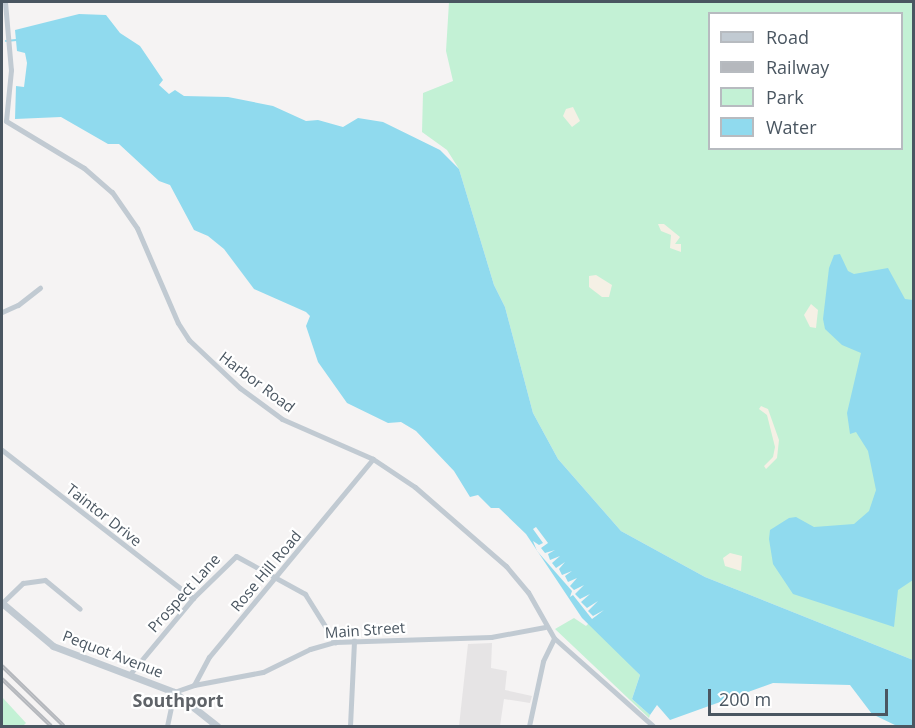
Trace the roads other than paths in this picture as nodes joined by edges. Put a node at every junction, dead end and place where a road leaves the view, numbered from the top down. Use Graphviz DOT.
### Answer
graph roads {
  1 [pos="5,2"];
  2 [pos="4,121"];
  3 [pos="40,288"];
  4 [pos="2,312"];
  5 [pos="2,450"];
  6 [pos="373,459"];
  7 [pos="277,577"];
  8 [pos="193,598"];
  9 [pos="2,603"];
  10 [pos="80,609"];
  11 [pos="545,627"];
  12 [pos="554,638"];
  13 [pos="354,640"];
  14 [pos="335,642"];
  15 [pos="130,674"];
  16 [pos="194,685"];
  17 [pos="174,692"];
  18 [pos="167,726"];
  19 [pos="217,726"];
  20 [pos="350,726"];
  21 [pos="529,726"];
  22 [pos="653,726"];
  1 -- 2 [label="street, Harbor Road"];
  2 -- 6 [label="street, Harbor Road"];
  3 -- 4 [label="street"];
  5 -- 8 [label="street, Taintor Drive"];
  6 -- 7 [label="street, Rose Hill Road"];
  6 -- 11 [label="street, Harbor Road"];
  7 -- 8 [label="street, Prospect Lane"];
  7 -- 14 [label="street"];
  7 -- 16 [label="street, Rose Hill Road"];
  8 -- 15 [label="street, Prospect Lane"];
  9 -- 10 [label="street"];
  9 -- 15 [label="street, Pequot Avenue"];
  11 -- 12 [label="street, Harbor Road"];
  11 -- 13 [label="street, Main Street"];
  12 -- 21 [label="street"];
  12 -- 22 [label="street, Harbor Road"];
  13 -- 14 [label="street, Main Street"];
  13 -- 20 [label="street"];
  14 -- 16 [label="street, Main Street"];
  15 -- 17 [label="street, Pequot Avenue"];
  16 -- 17 [label="street"];
  17 -- 18 [label="street"];
  17 -- 19 [label="street, Pequot Avenue"];
}
